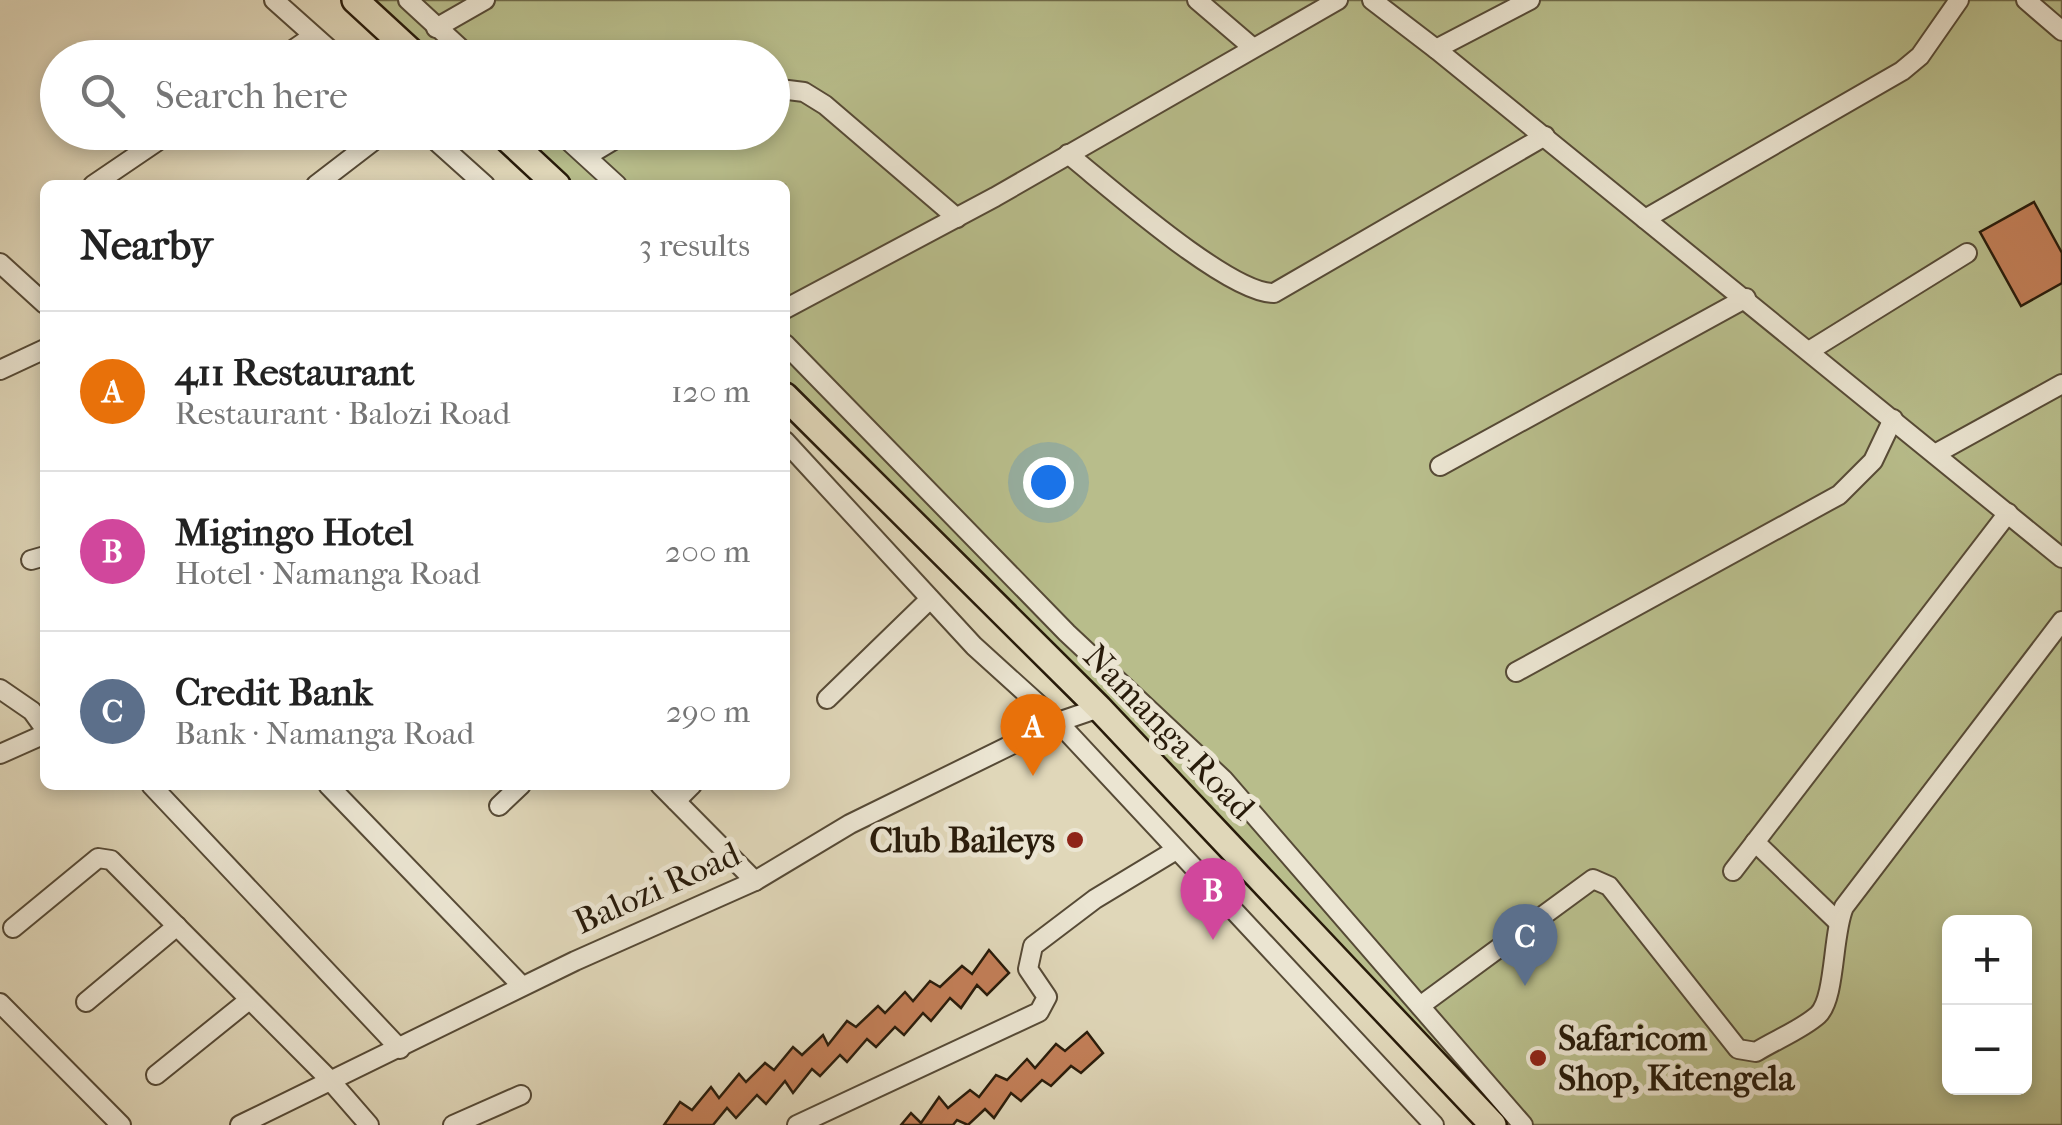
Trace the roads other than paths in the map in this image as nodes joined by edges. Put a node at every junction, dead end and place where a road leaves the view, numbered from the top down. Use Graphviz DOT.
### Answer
graph roads {
  1 [pos="274,0"];
  2 [pos="354,0"];
  3 [pos="408,0"];
  4 [pos="485,0"];
  5 [pos="1197,0"];
  6 [pos="1338,0"];
  7 [pos="1372,0"];
  8 [pos="1530,0"];
  9 [pos="1959,0"];
  10 [pos="2026,0"];
  11 [pos="436,28"];
  12 [pos="2062,31"];
  13 [pos="313,36"];
  14 [pos="307,40"];
  15 [pos="318,40"];
  16 [pos="398,40"];
  17 [pos="450,40"];
  18 [pos="1252,47"];
  19 [pos="1436,49"];
  20 [pos="790,90"];
  21 [pos="1545,136"];
  22 [pos="144,150"];
  23 [pos="362,150"];
  24 [pos="446,150"];
  25 [pos="520,150"];
  26 [pos="580,150"];
  27 [pos="597,150"];
  28 [pos="1068,154"];
  29 [pos="587,156"];
  30 [pos="100,180"];
  31 [pos="323,180"];
  32 [pos="479,180"];
  33 [pos="553,180"];
  34 [pos="612,180"];
  35 [pos="957,218"];
  36 [pos="1645,219"];
  37 [pos="1967,254"];
  38 [pos="0,263"];
  39 [pos="1746,298"];
  40 [pos="40,299"];
  41 [pos="790,306"];
  42 [pos="790,349"];
  43 [pos="40,350"];
  44 [pos="1809,351"];
  45 [pos="0,370"];
  46 [pos="2062,384"];
  47 [pos="790,401"];
  48 [pos="1893,419"];
  49 [pos="790,446"];
  50 [pos="1935,454"];
  51 [pos="1440,466"];
  52 [pos="2008,513"];
  53 [pos="2062,558"];
  54 [pos="930,599"];
  55 [pos="2062,621"];
  56 [pos="1516,672"];
  57 [pos="0,690"];
  58 [pos="827,700"];
  59 [pos="1099,708"];
  60 [pos="1058,722"];
  61 [pos="40,724"];
  62 [pos="40,734"];
  63 [pos="0,754"];
  64 [pos="156,790"];
  65 [pos="333,790"];
  66 [pos="516,790"];
  67 [pos="665,790"];
  68 [pos="687,790"];
  69 [pos="676,801"];
  70 [pos="499,806"];
  71 [pos="1756,842"];
  72 [pos="1176,850"];
  73 [pos="1733,871"];
  74 [pos="756,881"];
  75 [pos="1837,922"];
  76 [pos="177,926"];
  77 [pos="13,928"];
  78 [pos="522,986"];
  79 [pos="249,1000"];
  80 [pos="86,1002"];
  81 [pos="0,1004"];
  82 [pos="1420,1006"];
  83 [pos="400,1049"];
  84 [pos="156,1075"];
  85 [pos="329,1079"];
  86 [pos="521,1095"];
  87 [pos="121,1125"];
  88 [pos="240,1125"];
  89 [pos="369,1125"];
  90 [pos="454,1125"];
  91 [pos="797,1125"];
  92 [pos="1434,1125"];
  93 [pos="1493,1125"];
  94 [pos="1522,1125"];
  1 -- 13 [label="street"];
  2 -- 16 [label="highway"];
  3 -- 11 [label="street"];
  4 -- 11 [label="street"];
  5 -- 18 [label="street"];
  6 -- 18 [label="street"];
  7 -- 19 [label="street"];
  8 -- 19 [label="street"];
  9 -- 36 [label="street"];
  10 -- 12 [label="street"];
  11 -- 17 [label="street"];
  13 -- 14 [label="street"];
  13 -- 15 [label="street"];
  18 -- 28 [label="street"];
  19 -- 21 [label="street"];
  20 -- 35 [label="street"];
  21 -- 28 [label="street"];
  21 -- 36 [label="street"];
  22 -- 30 [label="street"];
  23 -- 31 [label="street"];
  24 -- 32 [label="street"];
  25 -- 33 [label="highway"];
  26 -- 29 [label="street"];
  27 -- 29 [label="street"];
  28 -- 35 [label="street"];
  29 -- 34 [label="street"];
  35 -- 41 [label="street"];
  36 -- 39 [label="street"];
  37 -- 44 [label="street"];
  38 -- 40 [label="street"];
  39 -- 44 [label="street"];
  39 -- 51 [label="street"];
  42 -- 82 [label="street"];
  43 -- 45 [label="street"];
  44 -- 48 [label="street"];
  46 -- 50 [label="street"];
  47 -- 59 [label="highway, Namanga Road"];
  48 -- 50 [label="street"];
  48 -- 56 [label="street"];
  49 -- 54 [label="street"];
  50 -- 52 [label="street"];
  52 -- 53 [label="street"];
  52 -- 71 [label="street"];
  54 -- 58 [label="street"];
  54 -- 60 [label="street"];
  55 -- 75 [label="street"];
  57 -- 61 [label="street"];
  59 -- 60 [label="street, Balozi Road"];
  59 -- 93 [label="highway, Namanga Road"];
  60 -- 72 [label="street"];
  60 -- 74 [label="street, Balozi Road"];
  62 -- 63 [label="street"];
  64 -- 83 [label="street"];
  65 -- 78 [label="street"];
  66 -- 70 [label="street"];
  67 -- 69 [label="street"];
  68 -- 69 [label="street"];
  69 -- 74 [label="street"];
  71 -- 73 [label="street"];
  71 -- 75 [label="street"];
  72 -- 91 [label="street"];
  72 -- 92 [label="street"];
  74 -- 78 [label="street, Balozi Road"];
  75 -- 82 [label="street"];
  76 -- 77 [label="street"];
  76 -- 79 [label="street"];
  76 -- 80 [label="street"];
  78 -- 83 [label="street, Balozi Road"];
  79 -- 84 [label="street"];
  79 -- 85 [label="street"];
  81 -- 87 [label="street"];
  82 -- 94 [label="street"];
  83 -- 85 [label="street, Balozi Road"];
  85 -- 88 [label="street, Balozi Road"];
  85 -- 89 [label="street"];
  86 -- 90 [label="street"];
}
